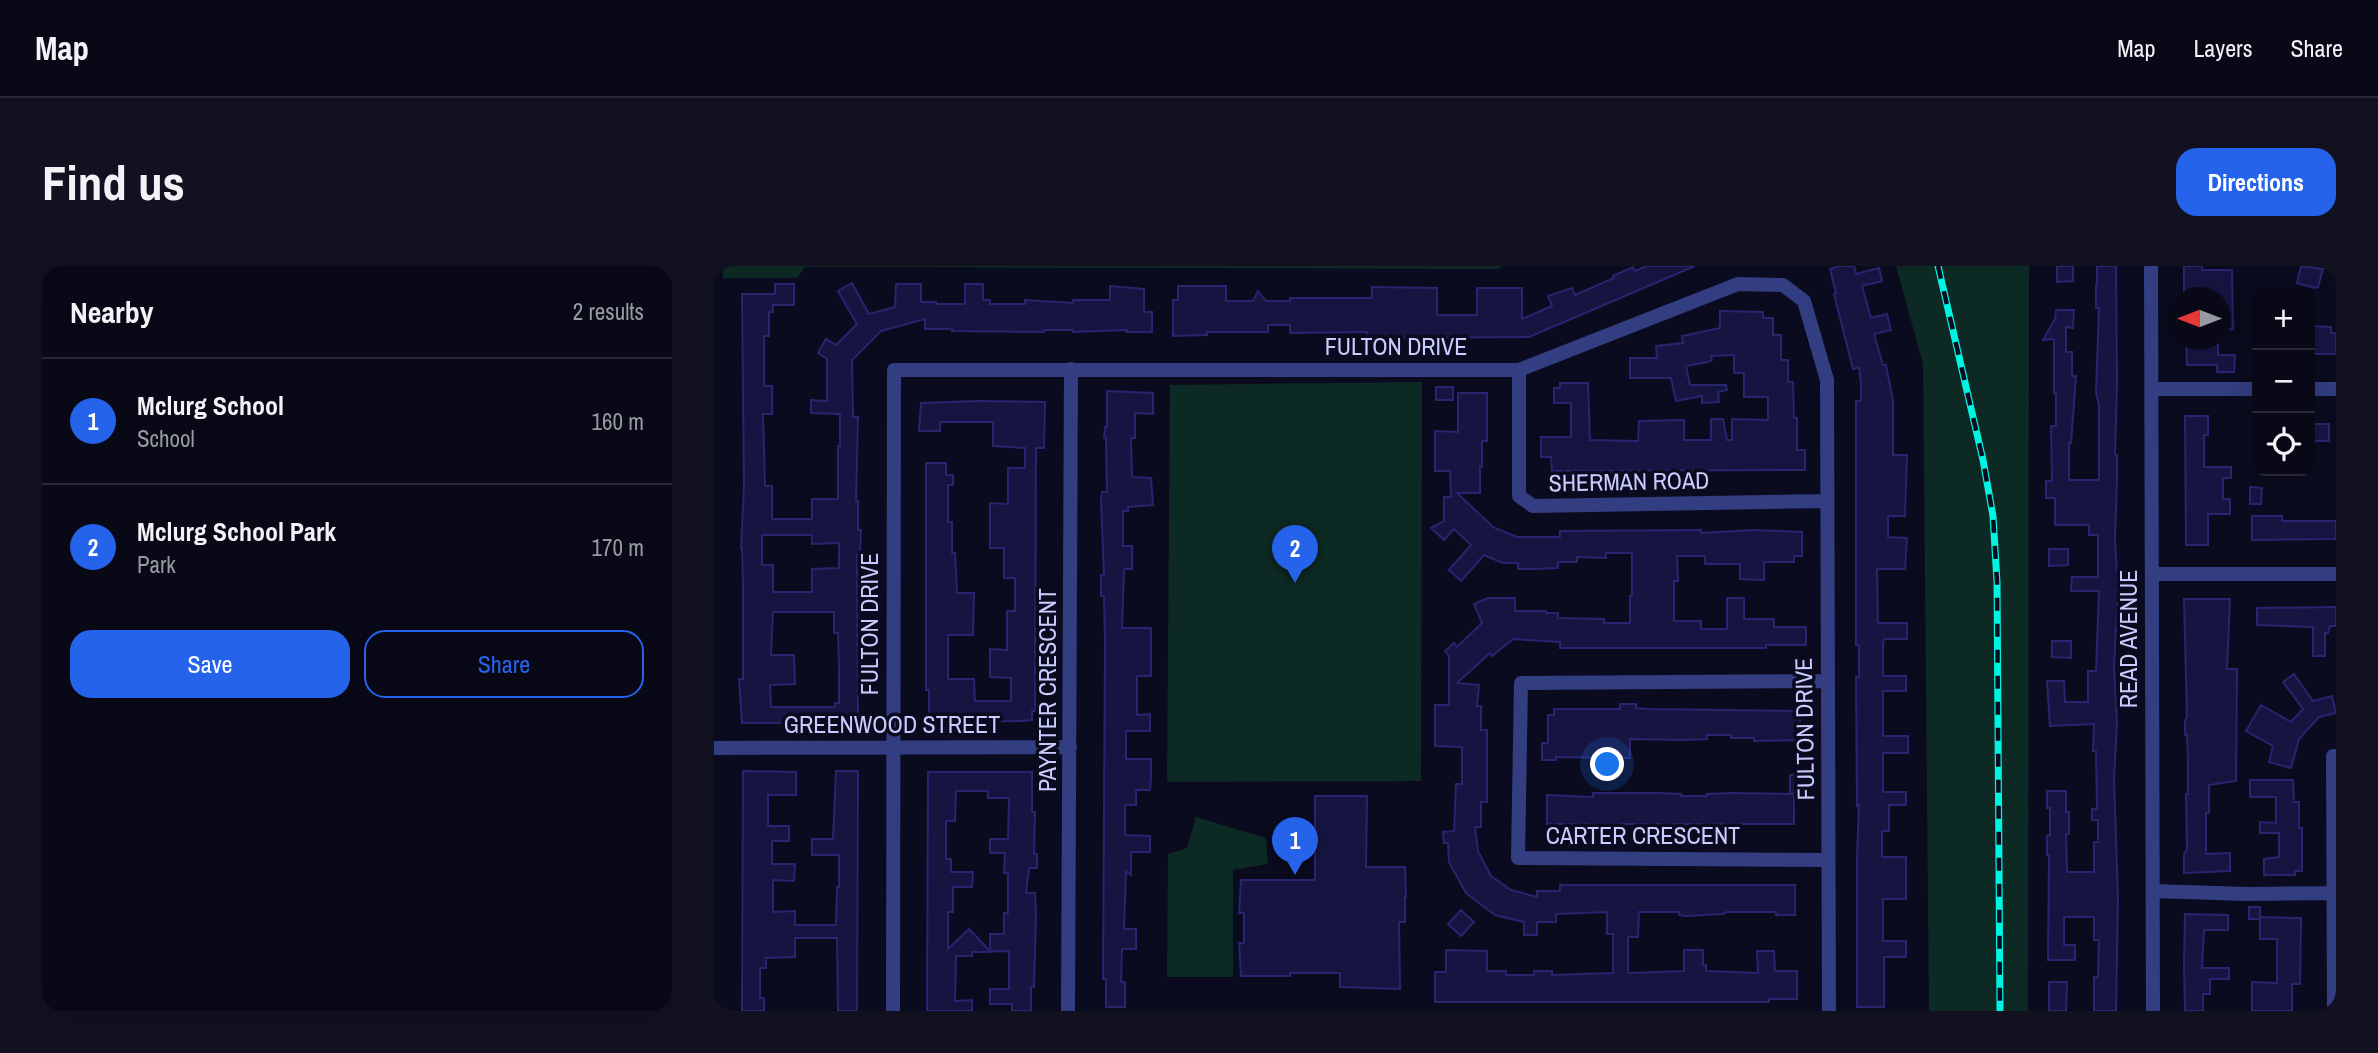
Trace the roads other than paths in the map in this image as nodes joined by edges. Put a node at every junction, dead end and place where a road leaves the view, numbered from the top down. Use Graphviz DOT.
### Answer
graph roads {
  1 [pos="2151,266"];
  2 [pos="1071,369"];
  3 [pos="1519,370"];
  4 [pos="2152,389"];
  5 [pos="2252,389"];
  6 [pos="2315,389"];
  7 [pos="2336,389"];
  8 [pos="1827,501"];
  9 [pos="2152,574"];
  10 [pos="2336,574"];
  11 [pos="1826,681"];
  12 [pos="1070,747"];
  13 [pos="714,748"];
  14 [pos="893,748"];
  15 [pos="2336,755"];
  16 [pos="1828,860"];
  17 [pos="2152,891"];
  18 [pos="2333,893"];
  19 [pos="893,1011"];
  20 [pos="1068,1011"];
  21 [pos="1829,1011"];
  22 [pos="2153,1011"];
  23 [pos="2334,1011"];
  1 -- 4 [label="street, READ AVENUE"];
  2 -- 3 [label="street, FULTON DRIVE"];
  2 -- 12 [label="street, PAYNTER CRESCENT"];
  2 -- 14 [label="street, FULTON DRIVE"];
  3 -- 8 [label="street, SHERMAN ROAD"];
  3 -- 8 [label="street, FULTON DRIVE"];
  4 -- 5 [label="street"];
  4 -- 9 [label="street, READ AVENUE"];
  6 -- 7 [label="street"];
  8 -- 11 [label="street, FULTON DRIVE"];
  9 -- 10 [label="street"];
  9 -- 17 [label="street, READ AVENUE"];
  11 -- 16 [label="street, FULTON DRIVE"];
  11 -- 16 [label="street, CARTER CRESCENT"];
  12 -- 14 [label="street, GREENWOOD STREET"];
  12 -- 20 [label="street, PAYNTER CRESCENT"];
  13 -- 14 [label="street, GREENWOOD STREET"];
  14 -- 19 [label="street, FULTON DRIVE"];
  15 -- 18 [label="street"];
  16 -- 21 [label="street, FULTON DRIVE"];
  17 -- 18 [label="street"];
  17 -- 22 [label="street, READ AVENUE"];
  18 -- 23 [label="street"];
}
